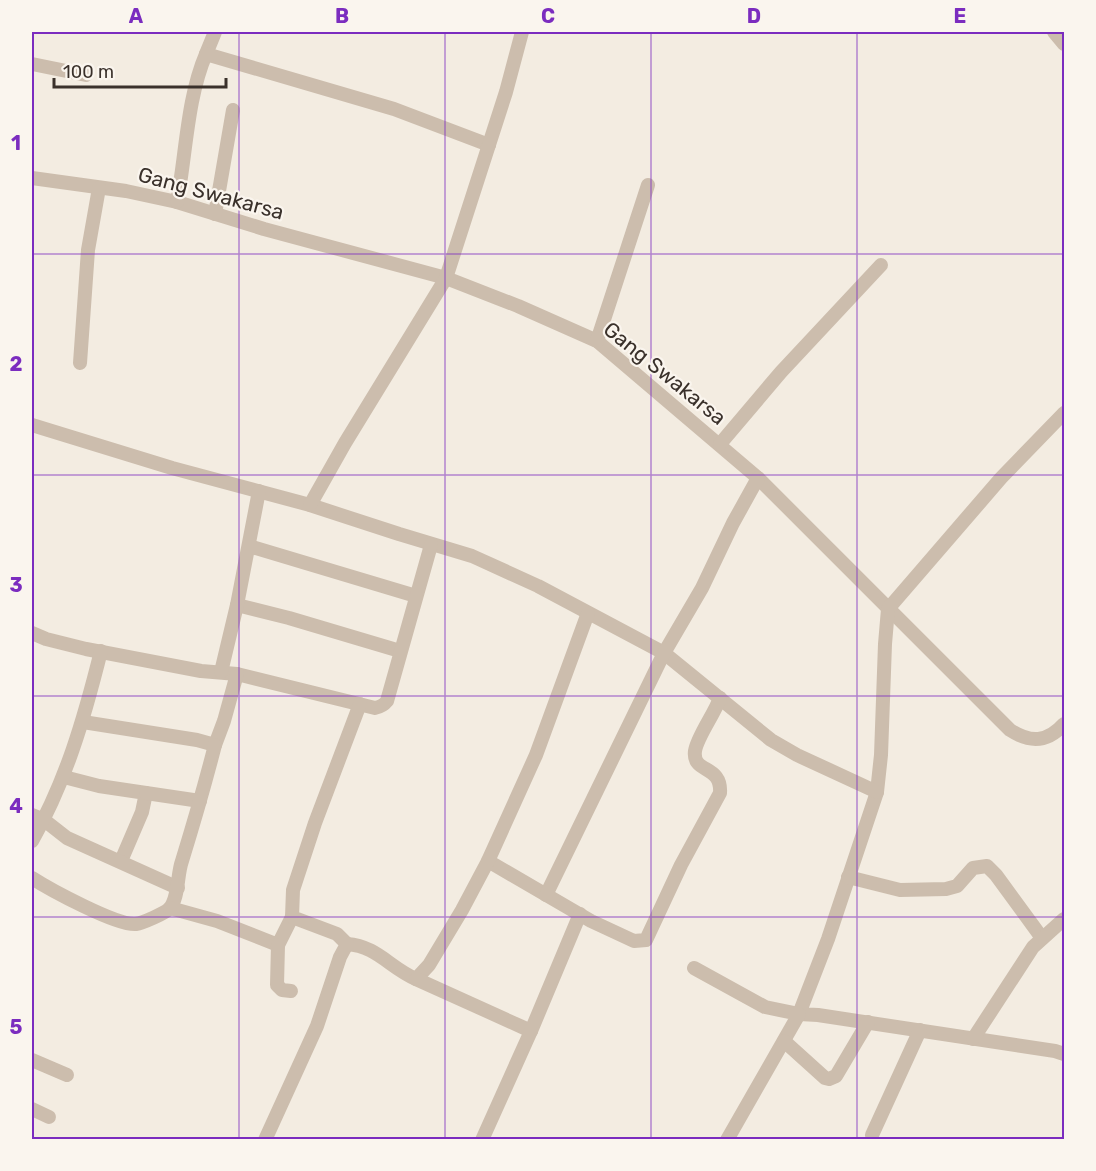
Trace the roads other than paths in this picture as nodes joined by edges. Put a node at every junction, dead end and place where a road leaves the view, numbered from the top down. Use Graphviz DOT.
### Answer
graph roads {
  1 [pos="215,32"];
  2 [pos="522,32"];
  3 [pos="207,54"];
  4 [pos="32,64"];
  5 [pos="86,75"];
  6 [pos="233,110"];
  7 [pos="489,145"];
  8 [pos="32,177"];
  9 [pos="648,185"];
  10 [pos="99,188"];
  11 [pos="177,202"];
  12 [pos="215,214"];
  13 [pos="881,266"];
  14 [pos="446,278"];
  15 [pos="597,341"];
  16 [pos="80,363"];
  17 [pos="1065,413"];
  18 [pos="32,425"];
  19 [pos="720,444"];
  20 [pos="758,478"];
  21 [pos="259,491"];
  22 [pos="310,505"];
  23 [pos="431,544"];
  24 [pos="249,546"];
  25 [pos="416,596"];
  26 [pos="237,605"];
  27 [pos="888,609"];
  28 [pos="588,613"];
  29 [pos="32,633"];
  30 [pos="100,651"];
  31 [pos="400,651"];
  32 [pos="664,653"];
  33 [pos="221,672"];
  34 [pos="237,674"];
  35 [pos="720,698"];
  36 [pos="360,704"];
  37 [pos="84,722"];
  38 [pos="1065,724"];
  39 [pos="214,746"];
  40 [pos="64,777"];
  41 [pos="877,792"];
  42 [pos="146,793"];
  43 [pos="200,801"];
  44 [pos="38,818"];
  45 [pos="32,841"];
  46 [pos="121,861"];
  47 [pos="488,861"];
  48 [pos="848,877"];
  49 [pos="32,878"];
  50 [pos="178,888"];
  51 [pos="546,895"];
  52 [pos="170,908"];
  53 [pos="580,914"];
  54 [pos="292,917"];
  55 [pos="1065,919"];
  56 [pos="1042,938"];
  57 [pos="347,944"];
  58 [pos="278,945"];
  59 [pos="694,968"];
  60 [pos="416,979"];
  61 [pos="291,991"];
  62 [pos="799,1014"];
  63 [pos="868,1022"];
  64 [pos="920,1030"];
  65 [pos="531,1031"];
  66 [pos="973,1039"];
  67 [pos="784,1041"];
  68 [pos="1065,1054"];
  69 [pos="32,1060"];
  70 [pos="67,1075"];
  71 [pos="32,1109"];
  72 [pos="49,1117"];
  73 [pos="872,1135"];
  74 [pos="265,1140"];
  75 [pos="482,1140"];
  76 [pos="727,1140"];
  1 -- 3 [label="street"];
  2 -- 7 [label="street"];
  3 -- 7 [label="street"];
  3 -- 11 [label="street"];
  4 -- 5 [label="street"];
  6 -- 12 [label="street"];
  7 -- 14 [label="street"];
  8 -- 10 [label="street, Gang Swakarsa"];
  9 -- 15 [label="street"];
  10 -- 11 [label="street, Gang Swakarsa"];
  10 -- 16 [label="street"];
  11 -- 12 [label="street, Gang Swakarsa"];
  12 -- 14 [label="street, Gang Swakarsa"];
  13 -- 19 [label="street"];
  14 -- 15 [label="street, Gang Swakarsa"];
  14 -- 22 [label="street"];
  15 -- 19 [label="street, Gang Swakarsa"];
  17 -- 27 [label="street"];
  18 -- 21 [label="street"];
  19 -- 20 [label="street, Gang Swakarsa"];
  20 -- 27 [label="street, Gang Swakarsa"];
  20 -- 32 [label="street"];
  21 -- 22 [label="street"];
  21 -- 24 [label="street"];
  22 -- 23 [label="street"];
  23 -- 25 [label="street"];
  23 -- 28 [label="street"];
  24 -- 25 [label="street"];
  24 -- 26 [label="street"];
  25 -- 31 [label="street"];
  26 -- 31 [label="street"];
  26 -- 33 [label="street"];
  27 -- 38 [label="street, Gang Swakarsa"];
  27 -- 41 [label="street"];
  28 -- 32 [label="street"];
  28 -- 47 [label="street"];
  29 -- 30 [label="street"];
  30 -- 33 [label="street"];
  30 -- 37 [label="street"];
  31 -- 36 [label="street"];
  32 -- 35 [label="street"];
  32 -- 51 [label="street"];
  33 -- 34 [label="street"];
  34 -- 36 [label="street"];
  34 -- 39 [label="street"];
  35 -- 41 [label="street"];
  35 -- 53 [label="street"];
  36 -- 54 [label="street"];
  37 -- 39 [label="street"];
  37 -- 40 [label="street"];
  39 -- 43 [label="street"];
  40 -- 42 [label="street"];
  40 -- 44 [label="street"];
  41 -- 48 [label="street"];
  42 -- 43 [label="street"];
  42 -- 46 [label="street"];
  43 -- 50 [label="street"];
  44 -- 45 [label="street"];
  44 -- 46 [label="street"];
  46 -- 50 [label="street"];
  47 -- 51 [label="street"];
  47 -- 60 [label="street"];
  48 -- 56 [label="street"];
  48 -- 62 [label="street"];
  49 -- 52 [label="street"];
  50 -- 52 [label="street"];
  51 -- 53 [label="street"];
  52 -- 58 [label="street"];
  53 -- 65 [label="street"];
  54 -- 57 [label="street"];
  54 -- 58 [label="street"];
  55 -- 56 [label="street"];
  56 -- 66 [label="street"];
  57 -- 60 [label="street"];
  57 -- 74 [label="street"];
  58 -- 61 [label="street"];
  59 -- 62 [label="street"];
  60 -- 65 [label="street"];
  62 -- 63 [label="street"];
  62 -- 67 [label="street"];
  63 -- 64 [label="street"];
  63 -- 67 [label="street"];
  64 -- 66 [label="street"];
  64 -- 73 [label="street"];
  65 -- 75 [label="street"];
  66 -- 68 [label="street"];
  67 -- 76 [label="street"];
  69 -- 70 [label="street"];
  71 -- 72 [label="street"];
}
